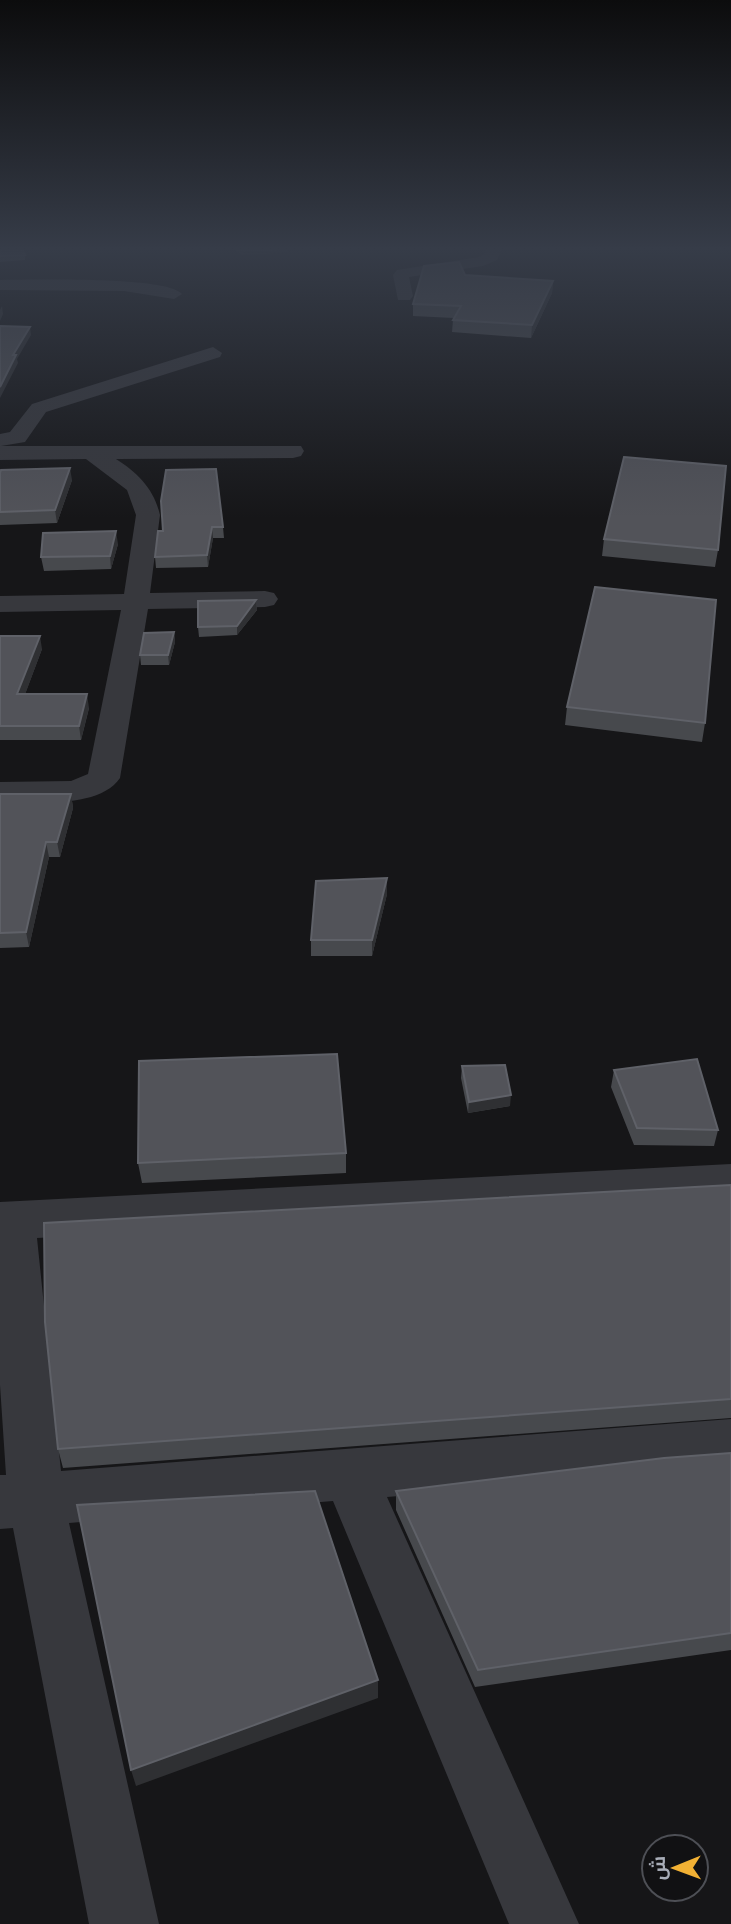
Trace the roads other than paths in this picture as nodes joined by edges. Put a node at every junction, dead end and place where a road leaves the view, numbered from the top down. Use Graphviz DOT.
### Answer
graph roads {
  1 [pos="213,353"];
  2 [pos="0,440"];
  3 [pos="293,451"];
  4 [pos="90,452"];
  5 [pos="0,453"];
  6 [pos="265,599"];
  7 [pos="136,601"];
  8 [pos="0,604"];
  9 [pos="0,792"];
  10 [pos="731,1182"];
  11 [pos="6,1221"];
  12 [pos="731,1444"];
  13 [pos="349,1475"];
  14 [pos="18,1501"];
  15 [pos="124,1924"];
  16 [pos="544,1924"];
  1 -- 2 [label="street"];
  3 -- 4 [label="street"];
  4 -- 5 [label="street"];
  4 -- 7 [label="street"];
  6 -- 7 [label="street"];
  7 -- 8 [label="street"];
  7 -- 9 [label="street"];
  10 -- 11 [label="street"];
  11 -- 14 [label="street"];
  12 -- 13 [label="street"];
  13 -- 14 [label="street"];
  13 -- 16 [label="street"];
  14 -- 15 [label="street"];
}
